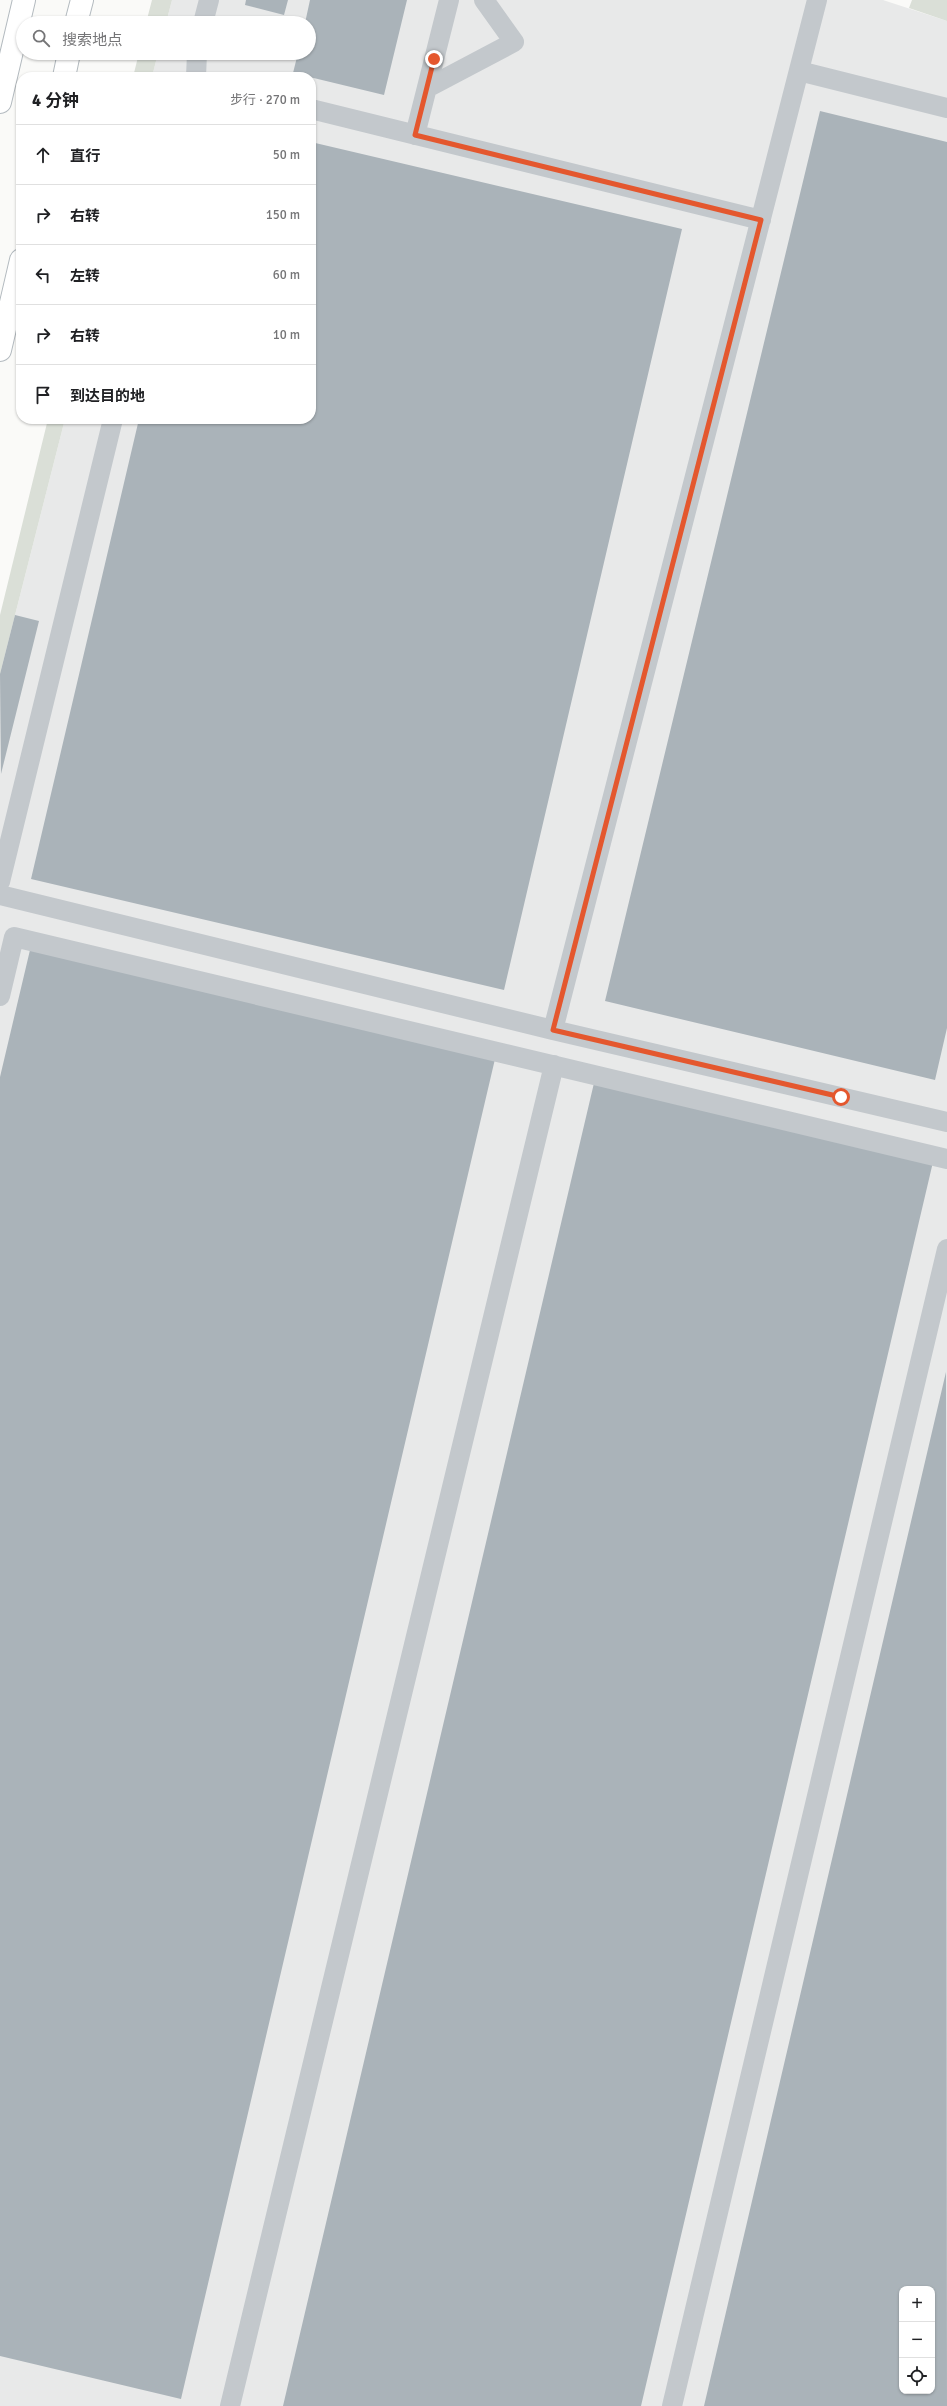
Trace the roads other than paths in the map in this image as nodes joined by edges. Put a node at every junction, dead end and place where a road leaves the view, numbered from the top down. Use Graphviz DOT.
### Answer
graph roads {
  1 [pos="24,0"];
  2 [pos="82,0"];
  3 [pos="209,0"];
  4 [pos="449,0"];
  5 [pos="484,0"];
  6 [pos="817,0"];
  7 [pos="20,16"];
  8 [pos="78,16"];
  9 [pos="205,16"];
  10 [pos="16,34"];
  11 [pos="68,60"];
  12 [pos="197,60"];
  13 [pos="799,71"];
  14 [pos="65,72"];
  15 [pos="196,72"];
  16 [pos="427,88"];
  17 [pos="0,102"];
  18 [pos="947,108"];
  19 [pos="316,110"];
  20 [pos="415,135"];
  21 [pos="761,220"];
  22 [pos="16,281"];
  23 [pos="0,350"];
  24 [pos="112,424"];
  25 [pos="0,882"];
  26 [pos="0,895"];
  27 [pos="0,996"];
  28 [pos="553,1030"];
  29 [pos="554,1065"];
  30 [pos="947,1122"];
  31 [pos="947,1159"];
  32 [pos="947,1249"];
  33 [pos="230,2406"];
  34 [pos="672,2406"];
  1 -- 7 [label="main road"];
  2 -- 8 [label="main road"];
  3 -- 9 [label="lane"];
  4 -- 16 [label="lane"];
  5 -- 16 [label="lane"];
  6 -- 13 [label="lane"];
  10 -- 17 [label="main road"];
  11 -- 14 [label="main road"];
  12 -- 15 [label="lane"];
  13 -- 18 [label="lane"];
  13 -- 21 [label="lane"];
  16 -- 20 [label="lane"];
  19 -- 20 [label="lane"];
  20 -- 21 [label="lane"];
  21 -- 28 [label="lane"];
  22 -- 23 [label="main road"];
  24 -- 25 [label="lane"];
  26 -- 28 [label="lane"];
  27 -- 29 [label="lane"];
  28 -- 30 [label="lane"];
  29 -- 31 [label="lane"];
  29 -- 33 [label="lane"];
  32 -- 34 [label="lane"];
}
